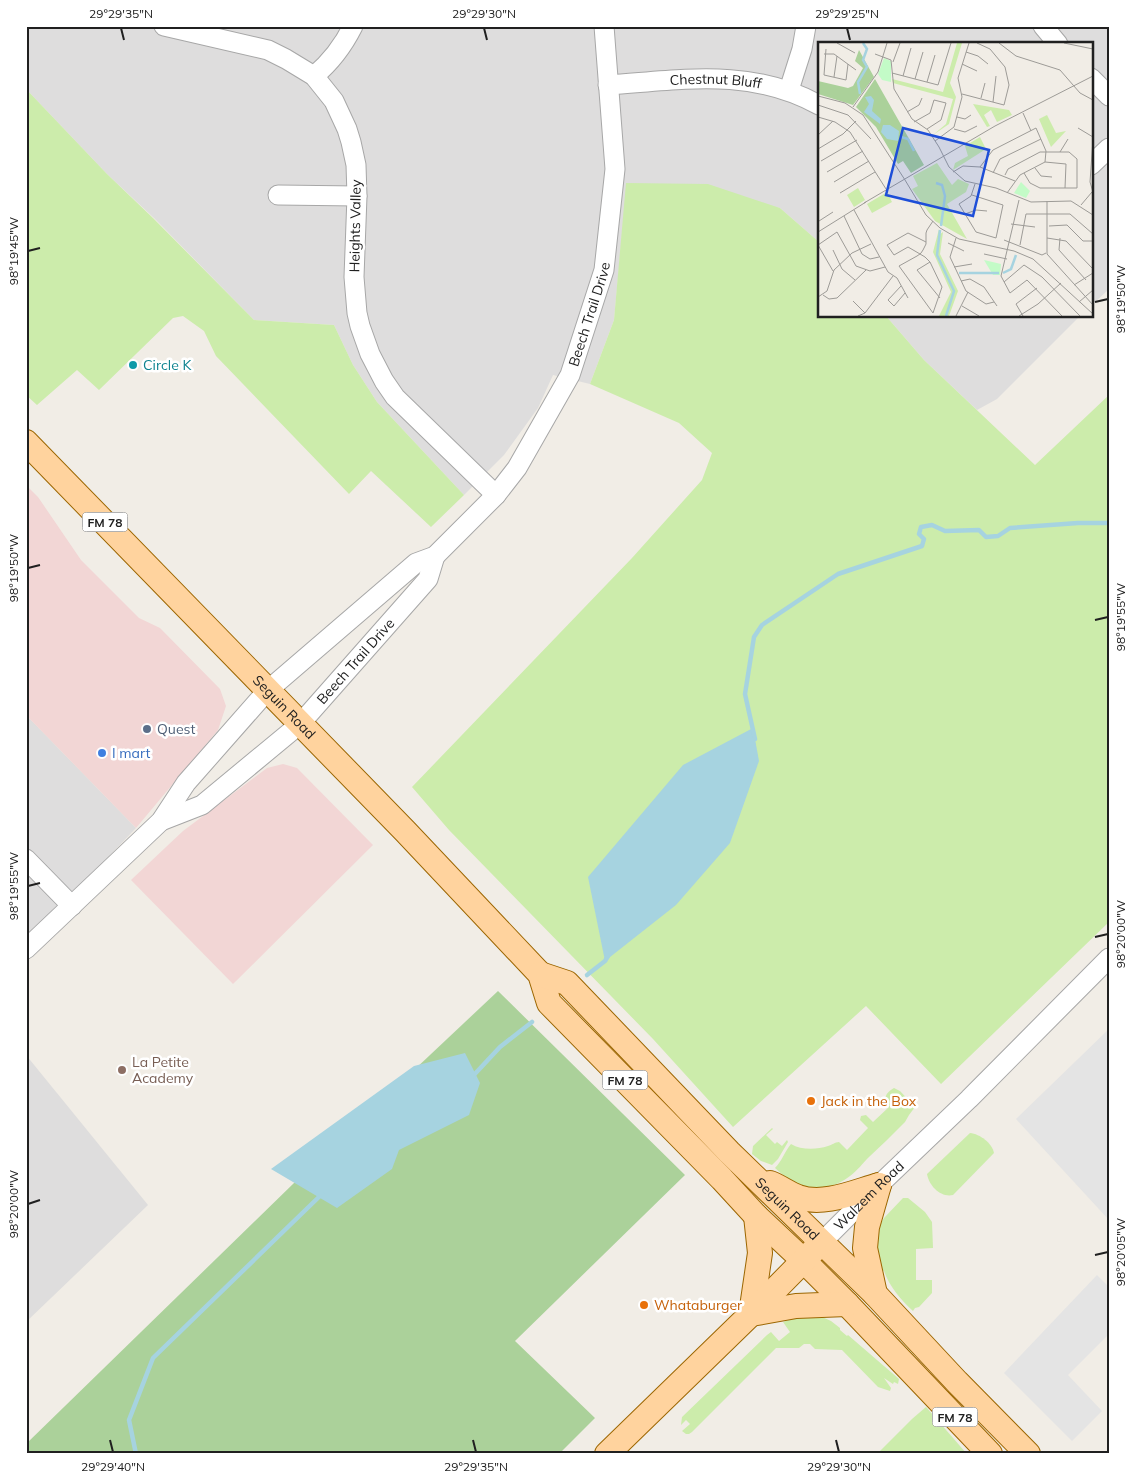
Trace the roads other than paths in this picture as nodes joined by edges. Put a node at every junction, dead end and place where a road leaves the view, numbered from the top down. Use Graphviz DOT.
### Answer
graph roads {
  1 [pos="164,26"];
  2 [pos="352,26"];
  3 [pos="604,26"];
  4 [pos="806,26"];
  5 [pos="1043,26"];
  6 [pos="1056,42"];
  7 [pos="314,76"];
  8 [pos="1092,79"];
  9 [pos="608,85"];
  10 [pos="789,90"];
  11 [pos="1109,96"];
  12 [pos="818,104"];
  13 [pos="1109,148"];
  14 [pos="1092,164"];
  15 [pos="278,195"];
  16 [pos="356,196"];
  17 [pos="26,442"];
  18 [pos="496,495"];
  19 [pos="435,556"];
  20 [pos="267,691"];
  21 [pos="300,724"];
  22 [pos="161,821"];
  23 [pos="26,858"];
  24 [pos="72,906"];
  25 [pos="26,949"];
  26 [pos="1109,958"];
  27 [pos="540,974"];
  28 [pos="754,1176"];
  29 [pos="879,1185"];
  30 [pos="756,1216"];
  31 [pos="822,1242"];
  32 [pos="804,1260"];
  33 [pos="875,1294"];
  34 [pos="847,1304"];
  35 [pos="751,1314"];
  36 [pos="1021,1449"];
  37 [pos="607,1454"];
  38 [pos="990,1454"];
  1 -- 7 [label="street, Heights Valley"];
  2 -- 7 [label="street"];
  3 -- 9 [label="street, Beech Trail Drive"];
  4 -- 10 [label="street"];
  5 -- 6 [label="street"];
  7 -- 16 [label="street, Heights Valley"];
  8 -- 11 [label="street"];
  9 -- 10 [label="street, Chestnut Bluff"];
  9 -- 18 [label="street, Beech Trail Drive"];
  10 -- 12 [label="street, Chestnut Bluff"];
  13 -- 14 [label="street"];
  15 -- 16 [label="street"];
  16 -- 18 [label="street, Heights Valley"];
  17 -- 20 [label="main road, Seguin Road / FM 78"];
  18 -- 19 [label="street, Beech Trail Drive"];
  19 -- 20 [label="street, Beech Trail Drive"];
  19 -- 21 [label="street, Beech Trail Drive"];
  20 -- 21 [label="main road, Seguin Road / FM 78"];
  20 -- 22 [label="street, Beech Trail Drive"];
  21 -- 22 [label="street, Beech Trail Drive"];
  21 -- 27 [label="main road, Seguin Road / FM 78"];
  22 -- 24 [label="street, Beech Trail Drive"];
  23 -- 24 [label="street"];
  24 -- 25 [label="street, Beech Trail Drive"];
  26 -- 29 [label="street, Walzem Road"];
  27 -- 28 [label="main road, Seguin Road / FM 78"];
  27 -- 30 [label="main road, Seguin Road / FM 78"];
  28 -- 29 [label="main road"];
  28 -- 31 [label="main road, Seguin Road / FM 78"];
  29 -- 31 [label="street, Walzem Road"];
  29 -- 33 [label="main road"];
  30 -- 32 [label="main road, Seguin Road / FM 78"];
  30 -- 35 [label="main road"];
  31 -- 32 [label="main road, Walzem Road"];
  31 -- 33 [label="main road, Seguin Road / FM 78"];
  32 -- 34 [label="main road, Seguin Road / FM 78"];
  32 -- 35 [label="main road, Walzem Road"];
  33 -- 36 [label="main road, Seguin Road / FM 78"];
  34 -- 35 [label="main road"];
  34 -- 38 [label="main road, Seguin Road / FM 78"];
  35 -- 37 [label="main road, Walzem Road"];
}
